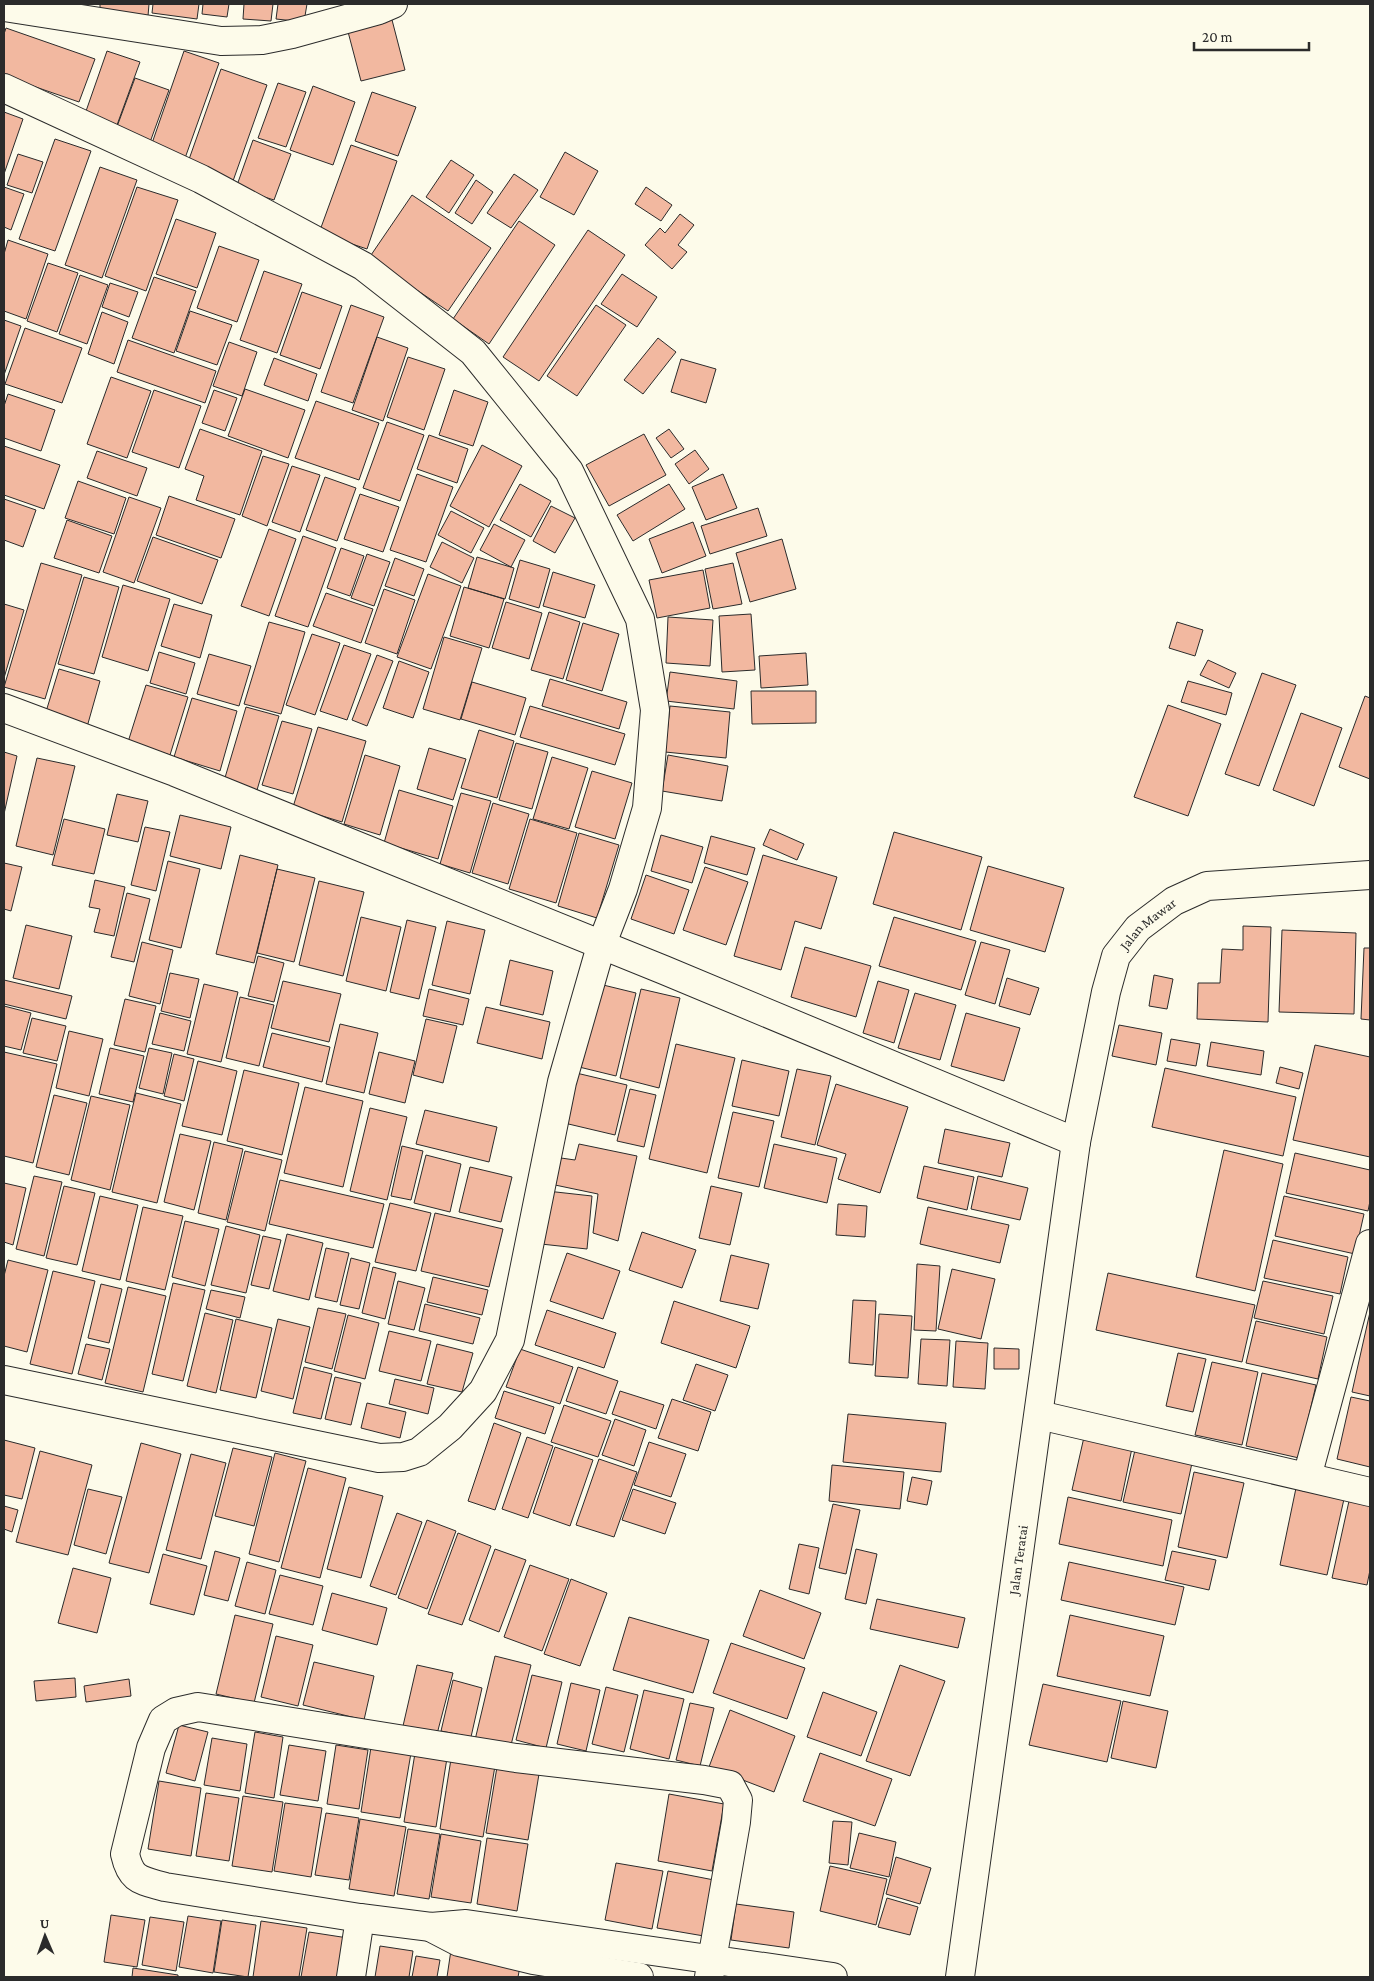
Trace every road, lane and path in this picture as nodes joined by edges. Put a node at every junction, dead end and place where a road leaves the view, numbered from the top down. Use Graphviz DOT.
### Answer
graph roads {
  1 [pos="393,4"];
  2 [pos="4,7"];
  3 [pos="4,88"];
  4 [pos="4,708"];
  5 [pos="1370,875"];
  6 [pos="601,946"];
  7 [pos="1076,1142"];
  8 [pos="1370,1244"];
  9 [pos="1365,1284"];
  10 [pos="4,1380"];
  11 [pos="1039,1415"];
  12 [pos="1307,1478"];
  13 [pos="1370,1492"];
  14 [pos="360,1918"];
  15 [pos="533,1957"];
  16 [pos="711,1969"];
  17 [pos="351,1977"];
  18 [pos="639,1977"];
  19 [pos="833,1977"];
  20 [pos="960,1977"];
  1 -- 2 [label="street"];
  3 -- 6 [label="street"];
  4 -- 6 [label="street"];
  5 -- 7 [label="street, Jalan Mawar"];
  6 -- 7 [label="street"];
  6 -- 10 [label="street"];
  7 -- 11 [label="street, Jalan Teratai"];
  8 -- 9 [label="street"];
  9 -- 12 [label="street"];
  11 -- 12 [label="street"];
  11 -- 20 [label="street, Jalan Teratai"];
  12 -- 13 [label="street"];
  14 -- 15 [label="street"];
  14 -- 16 [label="street"];
  14 -- 17 [label="street"];
  15 -- 16 [label="street"];
  15 -- 18 [label="street"];
  16 -- 19 [label="street"];
}
